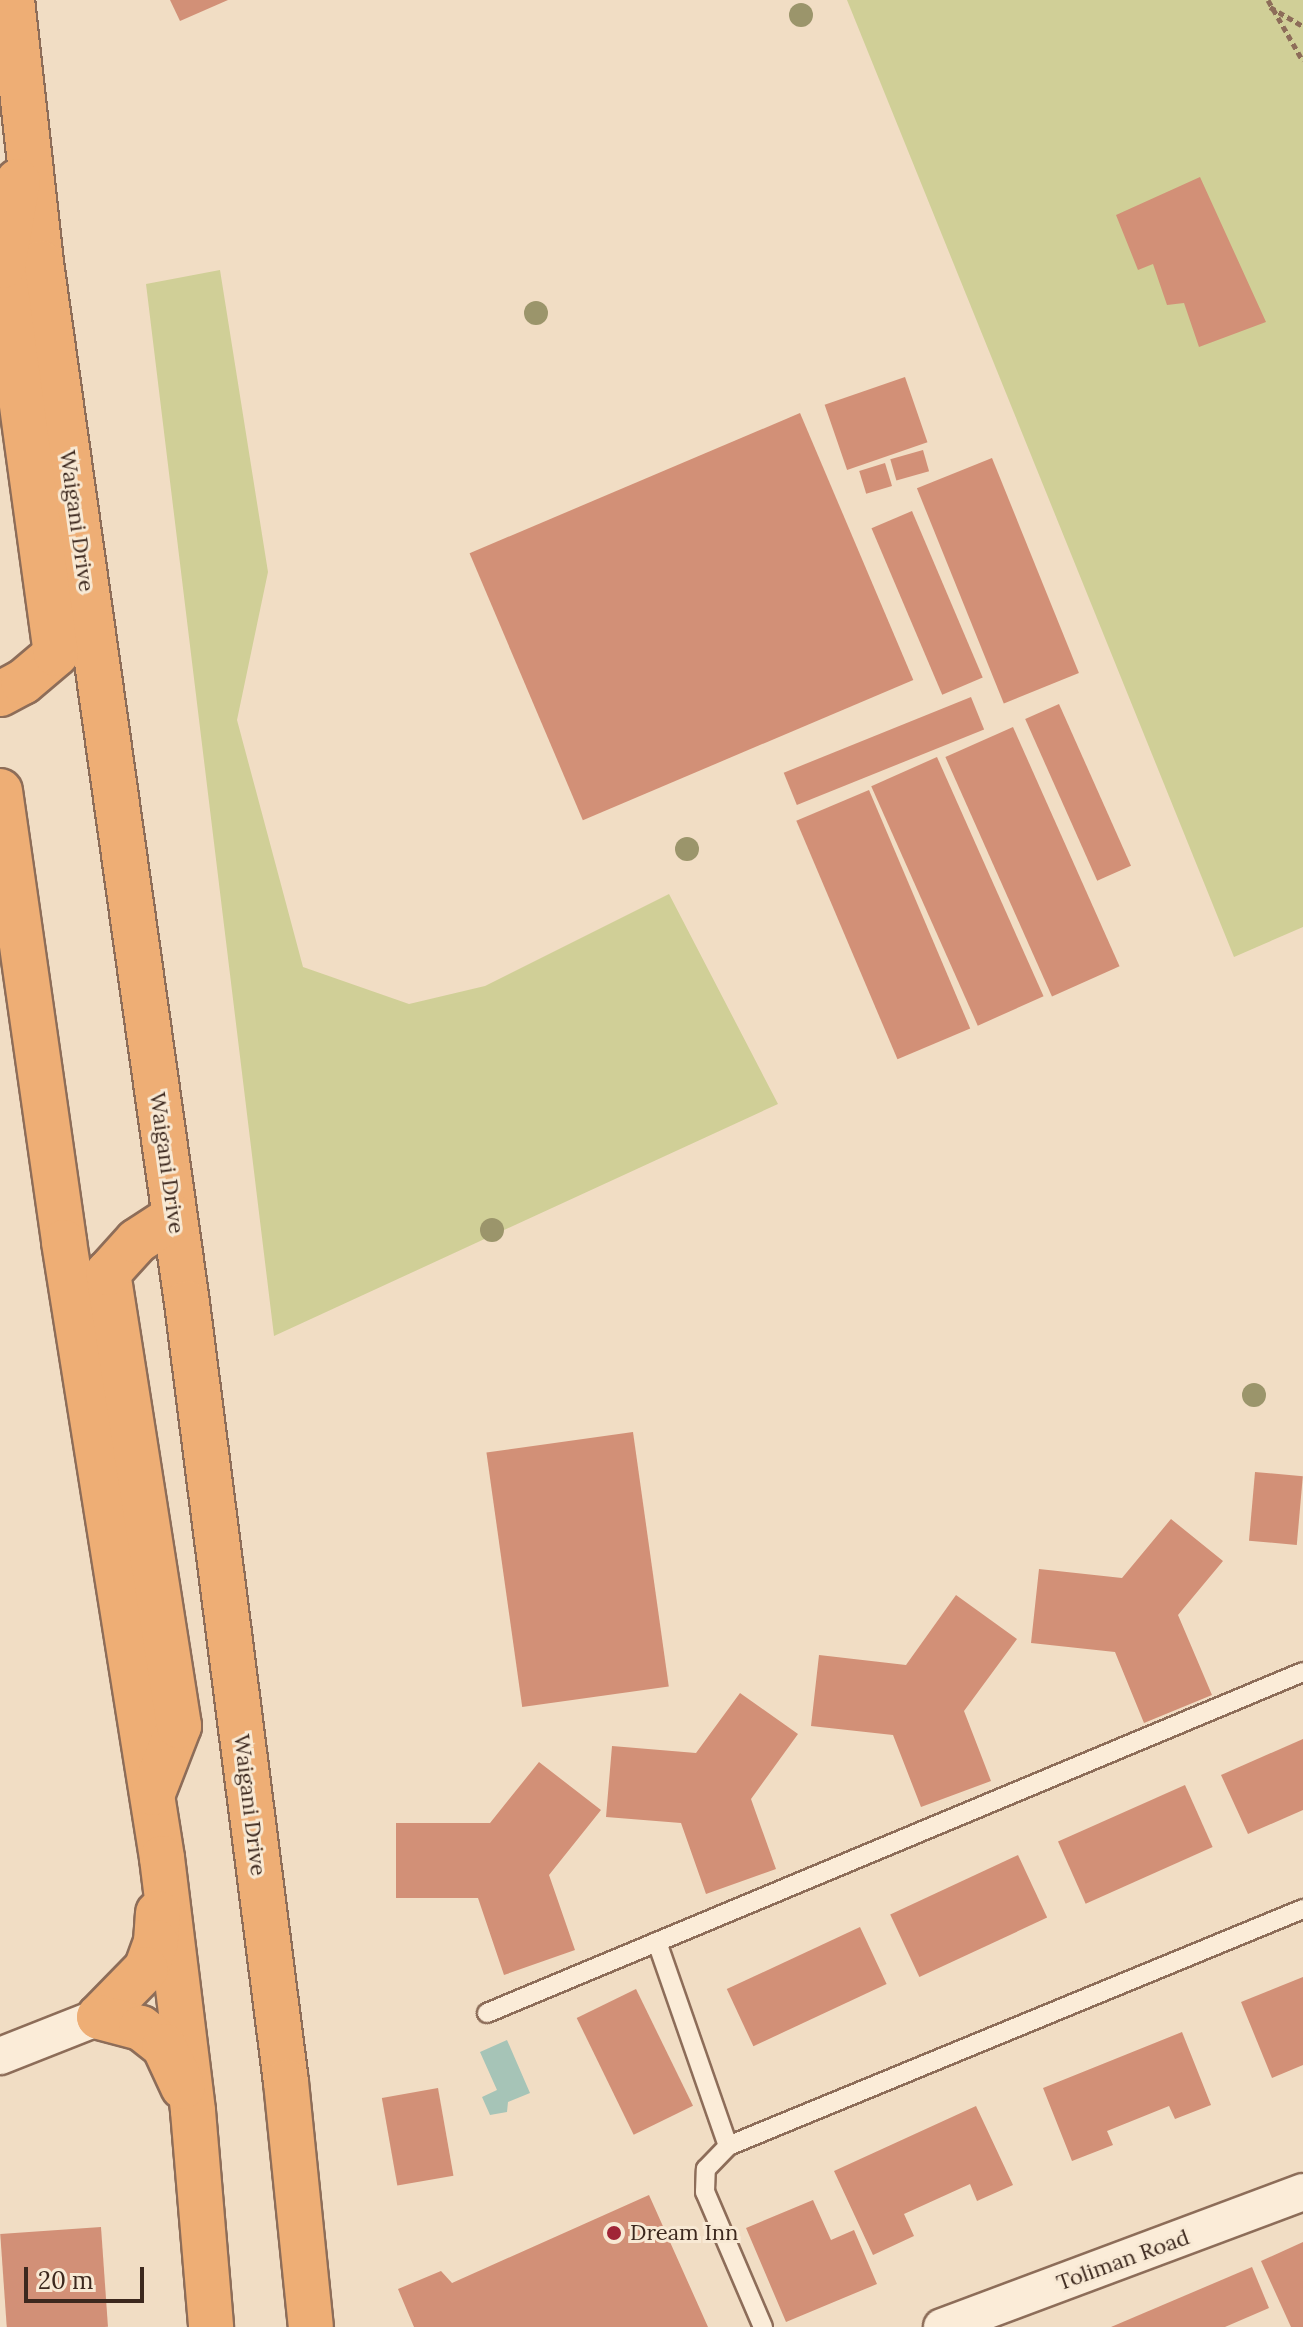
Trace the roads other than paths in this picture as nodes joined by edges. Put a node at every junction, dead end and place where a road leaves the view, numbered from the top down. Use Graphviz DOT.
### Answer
graph roads {
  1 [pos="12,0"];
  2 [pos="26,132"];
  3 [pos="0,694"];
  4 [pos="0,791"];
  5 [pos="174,1217"];
  6 [pos="1303,1672"];
  7 [pos="152,1795"];
  8 [pos="162,1858"];
  9 [pos="1303,1909"];
  10 [pos="657,1942"];
  11 [pos="487,2013"];
  12 [pos="99,2017"];
  13 [pos="0,2056"];
  14 [pos="193,2111"];
  15 [pos="728,2146"];
  16 [pos="1303,2192"];
  17 [pos="211,2327"];
  18 [pos="311,2327"];
  19 [pos="763,2327"];
  20 [pos="942,2327"];
  1 -- 2 [label="highway, Waigani Drive"];
  2 -- 3 [label="highway"];
  2 -- 5 [label="highway, Waigani Drive"];
  4 -- 7 [label="highway"];
  5 -- 7 [label="highway"];
  5 -- 18 [label="highway, Waigani Drive"];
  6 -- 10 [label="lane"];
  7 -- 8 [label="highway"];
  8 -- 12 [label="highway"];
  8 -- 14 [label="highway"];
  9 -- 15 [label="lane"];
  10 -- 11 [label="lane"];
  10 -- 15 [label="lane"];
  12 -- 13 [label="street"];
  12 -- 14 [label="highway"];
  14 -- 17 [label="highway"];
  15 -- 19 [label="lane"];
  16 -- 20 [label="street, Toliman Road"];
}
